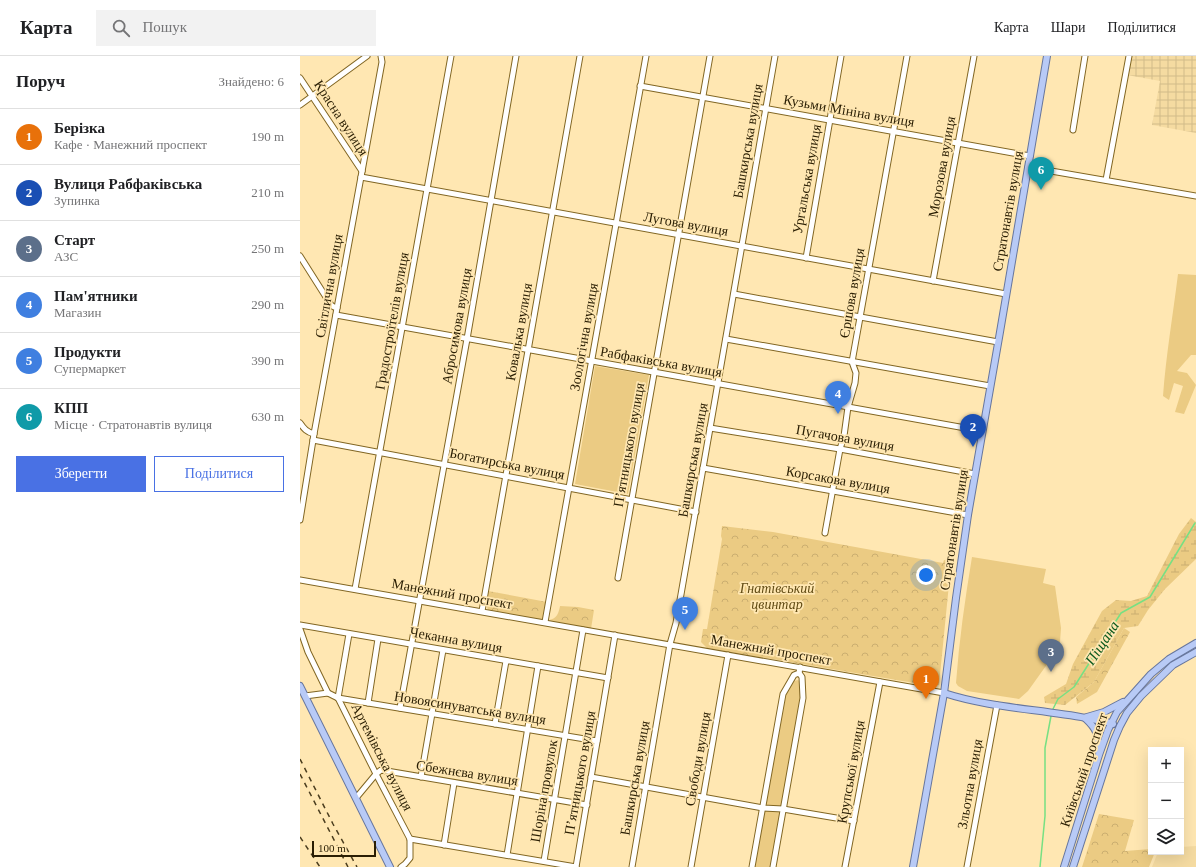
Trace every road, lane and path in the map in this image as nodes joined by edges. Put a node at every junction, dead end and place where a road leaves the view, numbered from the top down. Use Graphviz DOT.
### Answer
graph roads {
  1 [pos="367,56"];
  2 [pos="381,56"];
  3 [pos="451,56"];
  4 [pos="516,56"];
  5 [pos="580,56"];
  6 [pos="646,56"];
  7 [pos="710,56"];
  8 [pos="775,56"];
  9 [pos="841,56"];
  10 [pos="907,56"];
  11 [pos="974,56"];
  12 [pos="1047,56"];
  13 [pos="1085,56"];
  14 [pos="1129,56"];
  15 [pos="300,78"];
  16 [pos="640,86"];
  17 [pos="313,96"];
  18 [pos="703,97"];
  19 [pos="300,105"];
  20 [pos="766,108"];
  21 [pos="830,120"];
  22 [pos="1073,130"];
  23 [pos="893,131"];
  24 [pos="959,143"];
  25 [pos="1030,156"];
  26 [pos="1028,167"];
  27 [pos="361,174"];
  28 [pos="1106,180"];
  29 [pos="427,189"];
  30 [pos="1196,196"];
  31 [pos="491,201"];
  32 [pos="553,212"];
  33 [pos="616,224"];
  34 [pos="678,235"];
  35 [pos="742,246"];
  36 [pos="300,256"];
  37 [pos="806,258"];
  38 [pos="869,270"];
  39 [pos="933,281"];
  40 [pos="734,294"];
  41 [pos="1006,294"];
  42 [pos="337,308"];
  43 [pos="336,315"];
  44 [pos="860,316"];
  45 [pos="403,327"];
  46 [pos="467,339"];
  47 [pos="726,339"];
  48 [pos="998,342"];
  49 [pos="528,350"];
  50 [pos="592,361"];
  51 [pos="852,362"];
  52 [pos="654,372"];
  53 [pos="718,384"];
  54 [pos="990,386"];
  55 [pos="848,407"];
  56 [pos="300,423"];
  57 [pos="710,428"];
  58 [pos="982,431"];
  59 [pos="314,434"];
  60 [pos="313,440"];
  61 [pos="840,449"];
  62 [pos="380,453"];
  63 [pos="444,465"];
  64 [pos="703,468"];
  65 [pos="975,474"];
  66 [pos="506,476"];
  67 [pos="569,488"];
  68 [pos="831,491"];
  69 [pos="632,500"];
  70 [pos="696,512"];
  71 [pos="968,514"];
  72 [pos="300,520"];
  73 [pos="825,533"];
  74 [pos="618,578"];
  75 [pos="300,580"];
  76 [pos="355,589"];
  77 [pos="419,600"];
  78 [pos="482,612"];
  79 [pos="546,622"];
  80 [pos="300,625"];
  81 [pos="300,629"];
  82 [pos="583,630"];
  83 [pos="349,634"];
  84 [pos="615,635"];
  85 [pos="378,639"];
  86 [pos="411,644"];
  87 [pos="670,644"];
  88 [pos="1196,644"];
  89 [pos="443,650"];
  90 [pos="1196,652"];
  91 [pos="728,655"];
  92 [pos="506,661"];
  93 [pos="538,666"];
  94 [pos="800,670"];
  95 [pos="576,673"];
  96 [pos="1151,674"];
  97 [pos="608,678"];
  98 [pos="1158,680"];
  99 [pos="880,682"];
  100 [pos="300,686"];
  101 [pos="328,693"];
  102 [pos="944,693"];
  103 [pos="305,696"];
  104 [pos="338,698"];
  105 [pos="1126,700"];
  106 [pos="368,703"];
  107 [pos="997,705"];
  108 [pos="400,708"];
  109 [pos="432,714"];
  110 [pos="1085,718"];
  111 [pos="1111,723"];
  112 [pos="495,724"];
  113 [pos="1120,726"];
  114 [pos="528,730"];
  115 [pos="566,736"];
  116 [pos="597,741"];
  117 [pos="1099,755"];
  118 [pos="376,774"];
  119 [pos="421,777"];
  120 [pos="592,777"];
  121 [pos="454,783"];
  122 [pos="646,787"];
  123 [pos="517,793"];
  124 [pos="356,798"];
  125 [pos="703,798"];
  126 [pos="555,800"];
  127 [pos="587,805"];
  128 [pos="763,808"];
  129 [pos="783,808"];
  130 [pos="854,821"];
  131 [pos="410,839"];
  132 [pos="444,844"];
  133 [pos="507,855"];
  134 [pos="544,861"];
  135 [pos="390,867"];
  136 [pos="401,867"];
  137 [pos="576,867"];
  138 [pos="632,867"];
  139 [pos="692,867"];
  140 [pos="752,867"];
  141 [pos="773,867"];
  142 [pos="845,867"];
  143 [pos="913,867"];
  144 [pos="967,867"];
  145 [pos="1064,867"];
  146 [pos="1073,867"];
  1 -- 17 [label="street"];
  2 -- 27 [label="street, Світлична вулиця"];
  3 -- 29 [label="street, Градостроїтелiв вулиця"];
  4 -- 31 [label="street, Абросимова вулиця"];
  5 -- 32 [label="street, Ковалька вулиця"];
  6 -- 16 [label="street, Зоологічна вулиця"];
  7 -- 18 [label="street, П’ятницького вулиця"];
  8 -- 20 [label="street, Башкирська вулиця"];
  9 -- 21 [label="street, Ургальська вулиця"];
  10 -- 23 [label="street, Єршова вулиця"];
  11 -- 24 [label="street, Морозова вулиця"];
  12 -- 25 [label="main road, Стратонавтів вулиця"];
  13 -- 22 [label="street"];
  14 -- 28 [label="street"];
  15 -- 17 [label="street, Красна вулиця"];
  16 -- 18 [label="street, Кузьми Мініна вулиця"];
  16 -- 33 [label="street, Зоологічна вулиця"];
  17 -- 19 [label="street"];
  17 -- 27 [label="street, Красна вулиця"];
  18 -- 20 [label="street, Кузьми Мініна вулиця"];
  18 -- 34 [label="street, П’ятницького вулиця"];
  20 -- 21 [label="street, Кузьми Мініна вулиця"];
  20 -- 35 [label="street, Башкирська вулиця"];
  21 -- 23 [label="street, Кузьми Мініна вулиця"];
  21 -- 37 [label="street, Ургальська вулиця"];
  23 -- 24 [label="street, Кузьми Мініна вулиця"];
  23 -- 38 [label="street, Єршова вулиця"];
  24 -- 25 [label="street, Кузьми Мініна вулиця"];
  24 -- 39 [label="street, Морозова вулиця"];
  25 -- 26 [label="main road, Стратонавтів вулиця"];
  26 -- 28 [label="street"];
  26 -- 41 [label="main road, Стратонавтів вулиця"];
  27 -- 29 [label="street, Лугова вулиця"];
  27 -- 42 [label="street, Світлична вулиця"];
  28 -- 30 [label="street"];
  29 -- 31 [label="street, Лугова вулиця"];
  29 -- 45 [label="street, Градостроїтелiв вулиця"];
  31 -- 32 [label="street, Лугова вулиця"];
  31 -- 46 [label="street, Абросимова вулиця"];
  32 -- 33 [label="street, Лугова вулиця"];
  32 -- 49 [label="street, Ковалька вулиця"];
  33 -- 34 [label="street, Лугова вулиця"];
  33 -- 50 [label="street, Зоологічна вулиця"];
  34 -- 35 [label="street, Лугова вулиця"];
  34 -- 52 [label="street, П’ятницького вулиця"];
  35 -- 37 [label="street, Лугова вулиця"];
  35 -- 40 [label="street, Башкирська вулиця"];
  36 -- 42 [label="street"];
  37 -- 38 [label="street, Лугова вулиця"];
  38 -- 39 [label="street, Лугова вулиця"];
  38 -- 44 [label="street, Єршова вулиця"];
  39 -- 41 [label="street, Лугова вулиця"];
  40 -- 44 [label="street"];
  40 -- 47 [label="street, Башкирська вулиця"];
  41 -- 48 [label="main road, Стратонавтів вулиця"];
  42 -- 43 [label="street, Світлична вулиця"];
  43 -- 45 [label="street, Рабфаківська вулиця"];
  43 -- 59 [label="street, Світлична вулиця"];
  44 -- 48 [label="street"];
  44 -- 51 [label="street, Єршова вулиця"];
  45 -- 46 [label="street, Рабфаківська вулиця"];
  45 -- 62 [label="street, Градостроїтелiв вулиця"];
  46 -- 49 [label="street, Рабфаківська вулиця"];
  46 -- 63 [label="street, Абросимова вулиця"];
  47 -- 51 [label="street"];
  47 -- 53 [label="street, Башкирська вулиця"];
  48 -- 54 [label="main road, Стратонавтів вулиця"];
  49 -- 50 [label="street, Рабфаківська вулиця"];
  49 -- 66 [label="street, Ковалька вулиця"];
  50 -- 52 [label="street, Рабфаківська вулиця"];
  50 -- 67 [label="street, Зоологічна вулиця"];
  51 -- 54 [label="street"];
  51 -- 55 [label="street, Єршова вулиця"];
  52 -- 53 [label="street, Рабфаківська вулиця"];
  52 -- 69 [label="street, П’ятницького вулиця"];
  53 -- 55 [label="street, Рабфаківська вулиця"];
  53 -- 57 [label="street, Башкирська вулиця"];
  54 -- 58 [label="main road, Стратонавтів вулиця"];
  55 -- 58 [label="street, Рабфаківська вулиця"];
  55 -- 61 [label="street, Єршова вулиця"];
  56 -- 59 [label="street"];
  57 -- 61 [label="street, Пугачова вулиця"];
  57 -- 64 [label="street, Башкирська вулиця"];
  58 -- 65 [label="main road, Стратонавтів вулиця"];
  59 -- 60 [label="street, Світлична вулиця"];
  60 -- 62 [label="street, Богатирська вулиця"];
  60 -- 72 [label="street, Світлична вулиця"];
  61 -- 65 [label="street, Пугачова вулиця"];
  61 -- 68 [label="street, Єршова вулиця"];
  62 -- 63 [label="street, Богатирська вулиця"];
  62 -- 76 [label="street, Градостроїтелiв вулиця"];
  63 -- 66 [label="street, Богатирська вулиця"];
  63 -- 77 [label="street, Абросимова вулиця"];
  64 -- 68 [label="street, Корсакова вулиця"];
  64 -- 70 [label="street, Башкирська вулиця"];
  65 -- 71 [label="main road, Стратонавтів вулиця"];
  66 -- 67 [label="street, Богатирська вулиця"];
  66 -- 78 [label="street, Ковалька вулиця"];
  67 -- 69 [label="street, Богатирська вулиця"];
  67 -- 79 [label="street, Зоологічна вулиця"];
  68 -- 71 [label="street, Корсакова вулиця"];
  68 -- 73 [label="street, Єршова вулиця"];
  69 -- 70 [label="street, Богатирська вулиця"];
  69 -- 74 [label="street, П’ятницького вулиця"];
  70 -- 87 [label="street, Башкирська вулиця"];
  71 -- 102 [label="main road, Стратонавтів вулиця"];
  75 -- 76 [label="street, Манежний проспект"];
  76 -- 77 [label="street, Манежний проспект"];
  77 -- 78 [label="street, Манежний проспект"];
  77 -- 86 [label="street, Абросимова вулиця"];
  78 -- 79 [label="street, Манежний проспект"];
  79 -- 82 [label="street, Манежний проспект"];
  80 -- 83 [label="street, Чеканна вулиця"];
  81 -- 101 [label="street"];
  82 -- 84 [label="street, Манежний проспект"];
  82 -- 95 [label="street, Шоріна провулок"];
  83 -- 85 [label="street, Чеканна вулиця"];
  83 -- 104 [label="street"];
  84 -- 87 [label="street, Манежний проспект"];
  84 -- 97 [label="street, П’ятницького вулиця"];
  85 -- 86 [label="street, Чеканна вулиця"];
  85 -- 106 [label="street"];
  86 -- 89 [label="street, Чеканна вулиця"];
  86 -- 108 [label="street, Абросимова вулиця"];
  87 -- 91 [label="street, Манежний проспект"];
  87 -- 122 [label="street, Башкирська вулиця"];
  88 -- 96 [label="main road, Київський проспект"];
  89 -- 92 [label="street, Чеканна вулиця"];
  89 -- 109 [label="street"];
  90 -- 98 [label="main road, Київський проспект"];
  91 -- 94 [label="street, Манежний проспект"];
  91 -- 125 [label="street, Свободи вулиця"];
  92 -- 93 [label="street, Чеканна вулиця"];
  92 -- 112 [label="street"];
  93 -- 95 [label="street, Чеканна вулиця"];
  93 -- 114 [label="street"];
  94 -- 99 [label="street, Манежний проспект"];
  94 -- 128 [label="street"];
  94 -- 129 [label="street"];
  95 -- 97 [label="street, Чеканна вулиця"];
  95 -- 115 [label="street, Шоріна провулок"];
  96 -- 98 [label="main road"];
  96 -- 105 [label="main road, Київський проспект"];
  97 -- 116 [label="street, П’ятницького вулиця"];
  98 -- 113 [label="main road, Київський проспект"];
  99 -- 102 [label="street, Манежний проспект"];
  99 -- 130 [label="street, Крупської вулиця"];
  100 -- 103 [label="main road"];
  101 -- 103 [label="street"];
  101 -- 104 [label="street, Артемівська вулиця"];
  102 -- 107 [label="main road, Манежний проспект"];
  102 -- 143 [label="main road, Стратонавтів вулиця"];
  103 -- 124 [label="main road"];
  104 -- 106 [label="street, Новоясинуватська вулиця"];
  104 -- 118 [label="street, Артемівська вулиця"];
  105 -- 110 [label="main road"];
  105 -- 111 [label="main road, Київський проспект"];
  106 -- 108 [label="street, Новоясинуватська вулиця"];
  107 -- 110 [label="main road, Манежний проспект"];
  107 -- 144 [label="street, Зльотна вулиця"];
  108 -- 109 [label="street, Новоясинуватська вулиця"];
  109 -- 112 [label="street, Новоясинуватська вулиця"];
  109 -- 119 [label="street"];
  110 -- 111 [label="main road, Манежний проспект"];
  110 -- 117 [label="main road"];
  111 -- 113 [label="main road, Манежний проспект"];
  111 -- 117 [label="main road, Київський проспект"];
  112 -- 114 [label="street, Новоясинуватська вулиця"];
  113 -- 146 [label="main road, Київський проспект"];
  114 -- 115 [label="street, Новоясинуватська вулиця"];
  114 -- 123 [label="street"];
  115 -- 116 [label="street, Новоясинуватська вулиця"];
  115 -- 126 [label="street, Шоріна провулок"];
  116 -- 120 [label="street, П’ятницького вулиця"];
  117 -- 145 [label="main road, Київський проспект"];
  118 -- 119 [label="street, Сбежнєва вулиця"];
  118 -- 124 [label="street"];
  118 -- 131 [label="street, Артемівська вулиця"];
  119 -- 121 [label="street, Сбежнєва вулиця"];
  120 -- 122 [label="street"];
  120 -- 127 [label="street, П’ятницького вулиця"];
  121 -- 123 [label="street, Сбежнєва вулиця"];
  121 -- 132 [label="street"];
  122 -- 125 [label="street"];
  122 -- 138 [label="street, Башкирська вулиця"];
  123 -- 126 [label="street, Сбежнєва вулиця"];
  123 -- 133 [label="street"];
  124 -- 135 [label="main road"];
  125 -- 128 [label="street"];
  125 -- 139 [label="street, Свободи вулиця"];
  126 -- 127 [label="street, Сбежнєва вулиця"];
  126 -- 134 [label="street, Шоріна провулок"];
  127 -- 137 [label="street, П’ятницького вулиця"];
  128 -- 129 [label="street"];
  128 -- 140 [label="street"];
  129 -- 130 [label="street"];
  129 -- 141 [label="street"];
  130 -- 142 [label="street, Крупської вулиця"];
  131 -- 132 [label="street"];
  131 -- 136 [label="street, Артемівська вулиця"];
  132 -- 133 [label="street"];
  133 -- 134 [label="street"];
  134 -- 137 [label="street"];
}
